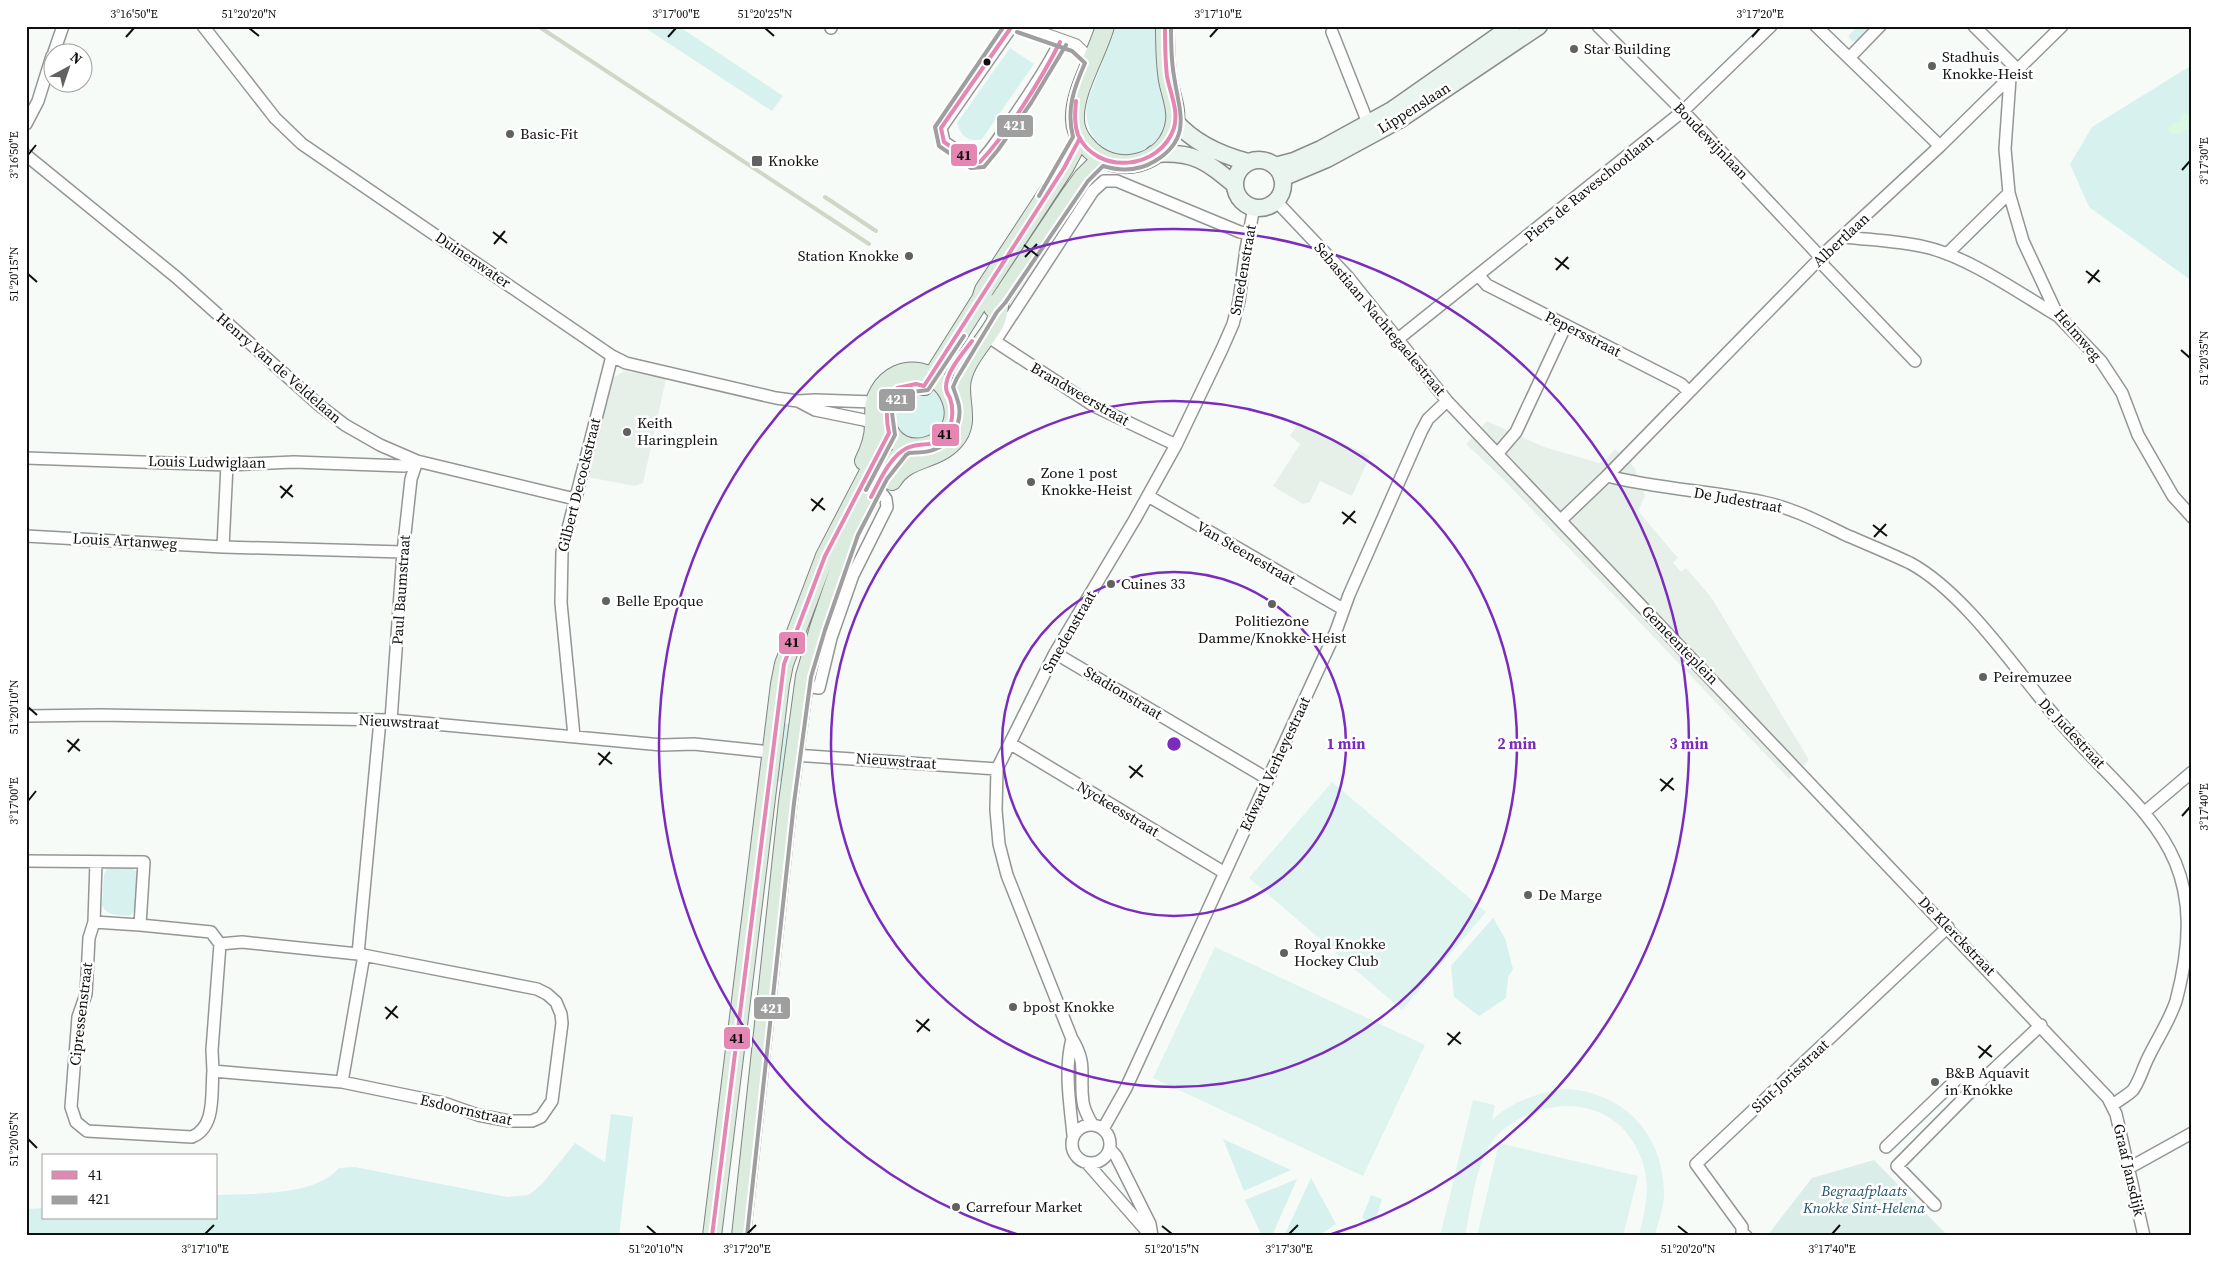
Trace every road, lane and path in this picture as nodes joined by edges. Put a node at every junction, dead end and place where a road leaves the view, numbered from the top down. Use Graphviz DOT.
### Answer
graph roads {
  1 [pos="63,26"];
  2 [pos="203,26"];
  3 [pos="1012,26"];
  4 [pos="1020,26"];
  5 [pos="1165,26"];
  6 [pos="1512,26"];
  7 [pos="1539,26"];
  8 [pos="1598,26"];
  9 [pos="1771,26"];
  10 [pos="1816,26"];
  11 [pos="1880,26"];
  12 [pos="1974,26"];
  13 [pos="2062,26"];
  14 [pos="1103,32"];
  15 [pos="1332,32"];
  16 [pos="57,42"];
  17 [pos="1060,42"];
  18 [pos="1075,46"];
  19 [pos="1849,58"];
  20 [pos="1094,60"];
  21 [pos="2014,74"];
  22 [pos="42,88"];
  23 [pos="1683,112"];
  24 [pos="1175,121"];
  25 [pos="26,124"];
  26 [pos="1370,129"];
  27 [pos="1080,138"];
  28 [pos="1940,146"];
  29 [pos="1154,154"];
  30 [pos="26,155"];
  31 [pos="1101,159"];
  32 [pos="1248,162"];
  33 [pos="1279,172"];
  34 [pos="1235,185"];
  35 [pos="2009,193"];
  36 [pos="1276,201"];
  37 [pos="1254,207"];
  38 [pos="1250,234"];
  39 [pos="1845,237"];
  40 [pos="1947,254"];
  41 [pos="1821,258"];
  42 [pos="1479,276"];
  43 [pos="1000,300"];
  44 [pos="2058,316"];
  45 [pos="1566,325"];
  46 [pos="991,338"];
  47 [pos="1398,339"];
  48 [pos="612,356"];
  49 [pos="1915,361"];
  50 [pos="923,374"];
  51 [pos="946,387"];
  52 [pos="1688,391"];
  53 [pos="798,401"];
  54 [pos="1447,401"];
  55 [pos="874,402"];
  56 [pos="1462,416"];
  57 [pos="884,428"];
  58 [pos="1176,445"];
  59 [pos="907,447"];
  60 [pos="1498,453"];
  61 [pos="26,458"];
  62 [pos="417,461"];
  63 [pos="227,465"];
  64 [pos="1607,476"];
  65 [pos="883,495"];
  66 [pos="1148,496"];
  67 [pos="575,499"];
  68 [pos="2192,517"];
  69 [pos="1561,520"];
  70 [pos="26,536"];
  71 [pos="223,547"];
  72 [pos="403,552"];
  73 [pos="846,553"];
  74 [pos="1343,609"];
  75 [pos="1055,653"];
  76 [pos="804,686"];
  77 [pos="26,716"];
  78 [pos="386,720"];
  79 [pos="574,736"];
  80 [pos="1011,744"];
  81 [pos="770,752"];
  82 [pos="794,754"];
  83 [pos="997,768"];
  84 [pos="1799,770"];
  85 [pos="2192,772"];
  86 [pos="1268,778"];
  87 [pos="2146,811"];
  88 [pos="26,861"];
  89 [pos="96,862"];
  90 [pos="1225,874"];
  91 [pos="94,922"];
  92 [pos="2190,924"];
  93 [pos="140,925"];
  94 [pos="1948,927"];
  95 [pos="220,944"];
  96 [pos="361,955"];
  97 [pos="2041,1025"];
  98 [pos="1072,1039"];
  99 [pos="213,1072"];
  100 [pos="342,1082"];
  101 [pos="1977,1085"];
  102 [pos="2113,1105"];
  103 [pos="1097,1126"];
  104 [pos="2192,1133"];
  105 [pos="1073,1135"];
  106 [pos="1886,1147"];
  107 [pos="1110,1149"];
  108 [pos="1087,1163"];
  109 [pos="2129,1168"];
  110 [pos="1935,1205"];
  111 [pos="712,1236"];
  112 [pos="741,1236"];
  113 [pos="1152,1236"];
  114 [pos="1746,1236"];
  115 [pos="2144,1236"];
  1 -- 16 [label="street"];
  2 -- 48 [label="street, Duinenwater"];
  3 -- 17 [label="street"];
  4 -- 17 [label="street"];
  5 -- 24 [label="main road"];
  6 -- 26 [label="main road, Lippenslaan"];
  7 -- 26 [label="main road, Lippenslaan"];
  8 -- 23 [label="street, Boudewijnlaan"];
  9 -- 23 [label="street, Piers de Raveschootlaan"];
  10 -- 19 [label="street"];
  11 -- 19 [label="street"];
  12 -- 21 [label="street"];
  13 -- 21 [label="street, Albertlaan"];
  14 -- 18 [label="street"];
  14 -- 20 [label="main road"];
  15 -- 26 [label="street"];
  17 -- 18 [label="street"];
  18 -- 20 [label="street"];
  19 -- 28 [label="street"];
  20 -- 27 [label="main road"];
  21 -- 28 [label="street, Albertlaan"];
  21 -- 35 [label="street, Helmweg"];
  22 -- 25 [label="street"];
  23 -- 41 [label="street, Boudewijnlaan"];
  23 -- 42 [label="street, Piers de Raveschootlaan"];
  24 -- 29 [label="main road"];
  24 -- 32 [label="main road"];
  26 -- 33 [label="main road, Lippenslaan"];
  27 -- 31 [label="main road"];
  27 -- 50 [label="main road"];
  28 -- 39 [label="street, Albertlaan"];
  29 -- 31 [label="main road"];
  29 -- 34 [label="main road"];
  30 -- 62 [label="street, Henry Van de Veldelaan"];
  31 -- 43 [label="main road"];
  32 -- 33 [label="main road"];
  32 -- 34 [label="main road"];
  33 -- 36 [label="main road"];
  34 -- 37 [label="main road"];
  35 -- 40 [label="street"];
  35 -- 44 [label="street, Helmweg"];
  36 -- 37 [label="main road"];
  36 -- 47 [label="street, Sebastiaan Nachtegaelestraat"];
  37 -- 38 [label="street, Smedenstraat"];
  38 -- 46 [label="street"];
  38 -- 58 [label="street, Smedenstraat"];
  39 -- 40 [label="street"];
  39 -- 41 [label="street, Albertlaan"];
  40 -- 44 [label="street"];
  41 -- 49 [label="street, Boudewijnlaan"];
  41 -- 52 [label="street, Albertlaan"];
  42 -- 45 [label="street, Pepersstraat"];
  42 -- 47 [label="street, Piers de Raveschootlaan"];
  43 -- 46 [label="main road"];
  43 -- 51 [label="main road"];
  44 -- 68 [label="street, Helmweg"];
  45 -- 52 [label="street, Pepersstraat"];
  45 -- 60 [label="street"];
  46 -- 58 [label="street, Brandweerstraat"];
  46 -- 65 [label="main road"];
  47 -- 54 [label="street, Sebastiaan Nachtegaelestraat"];
  48 -- 53 [label="street, Duinenwater"];
  48 -- 67 [label="street, Gilbert Decockstraat"];
  50 -- 51 [label="main road"];
  50 -- 55 [label="main road"];
  50 -- 57 [label="main road"];
  51 -- 59 [label="main road"];
  52 -- 64 [label="street, Albertlaan"];
  53 -- 55 [label="street, Duinenwater"];
  53 -- 57 [label="street, Duinenwater"];
  54 -- 56 [label="street, Sebastiaan Nachtegaelestraat"];
  54 -- 74 [label="street, Edward Verheyestraat"];
  55 -- 57 [label="main road"];
  56 -- 60 [label="street, Gemeenteplein"];
  57 -- 59 [label="main road"];
  57 -- 81 [label="main road"];
  58 -- 66 [label="street, Smedenstraat"];
  59 -- 73 [label="main road"];
  60 -- 69 [label="street, Gemeenteplein"];
  61 -- 63 [label="street, Louis Ludwiglaan"];
  62 -- 63 [label="street, Louis Ludwiglaan"];
  62 -- 67 [label="street, Henry Van de Veldelaan"];
  62 -- 72 [label="street, Paul Baumstraat"];
  63 -- 71 [label="street"];
  64 -- 69 [label="street"];
  64 -- 87 [label="street, De Judestraat"];
  65 -- 73 [label="main road"];
  65 -- 76 [label="street"];
  66 -- 74 [label="street, Van Steenestraat"];
  66 -- 75 [label="street, Smedenstraat"];
  67 -- 79 [label="street, Gilbert Decockstraat"];
  69 -- 84 [label="street, Gemeenteplein"];
  70 -- 71 [label="street, Louis Artanweg"];
  71 -- 72 [label="street, Louis Artanweg"];
  72 -- 78 [label="street, Paul Baumstraat"];
  73 -- 76 [label="main road"];
  74 -- 86 [label="street, Edward Verheyestraat"];
  75 -- 80 [label="street, Smedenstraat"];
  75 -- 86 [label="street, Stadionstraat"];
  76 -- 82 [label="main road"];
  77 -- 78 [label="street, Nieuwstraat"];
  78 -- 79 [label="street, Nieuwstraat"];
  78 -- 96 [label="street"];
  79 -- 81 [label="street, Nieuwstraat"];
  80 -- 83 [label="street, Smedenstraat"];
  80 -- 90 [label="street, Nyckeesstraat"];
  81 -- 111 [label="main road"];
  82 -- 83 [label="street, Nieuwstraat"];
  82 -- 112 [label="main road"];
  83 -- 98 [label="street"];
  84 -- 94 [label="street, De Klerckstraat"];
  85 -- 87 [label="street"];
  86 -- 90 [label="street, Edward Verheyestraat"];
  87 -- 92 [label="street, De Judestraat"];
  88 -- 89 [label="street"];
  89 -- 91 [label="street, Cipressenstraat"];
  89 -- 93 [label="street"];
  90 -- 103 [label="street, Edward Verheyestraat"];
  91 -- 93 [label="street"];
  91 -- 99 [label="street, Cipressenstraat"];
  92 -- 102 [label="street, De Judestraat"];
  93 -- 95 [label="street"];
  94 -- 97 [label="street, De Klerckstraat"];
  94 -- 114 [label="street, Sint-Jorisstraat"];
  95 -- 96 [label="street, Esdoornstraat"];
  95 -- 99 [label="street, Cipressenstraat"];
  96 -- 100 [label="street"];
  96 -- 100 [label="street, Esdoornstraat"];
  97 -- 101 [label="street"];
  97 -- 102 [label="street, De Klerckstraat"];
  98 -- 103 [label="street"];
  98 -- 105 [label="street"];
  99 -- 100 [label="street, Esdoornstraat"];
  101 -- 106 [label="street"];
  101 -- 110 [label="street"];
  102 -- 109 [label="street, Graaf Jansdijk"];
  103 -- 105 [label="street"];
  103 -- 107 [label="street"];
  104 -- 109 [label="street"];
  105 -- 108 [label="street"];
  107 -- 108 [label="street"];
  107 -- 113 [label="street"];
  108 -- 113 [label="street"];
  109 -- 115 [label="street, Graaf Jansdijk"];
}
